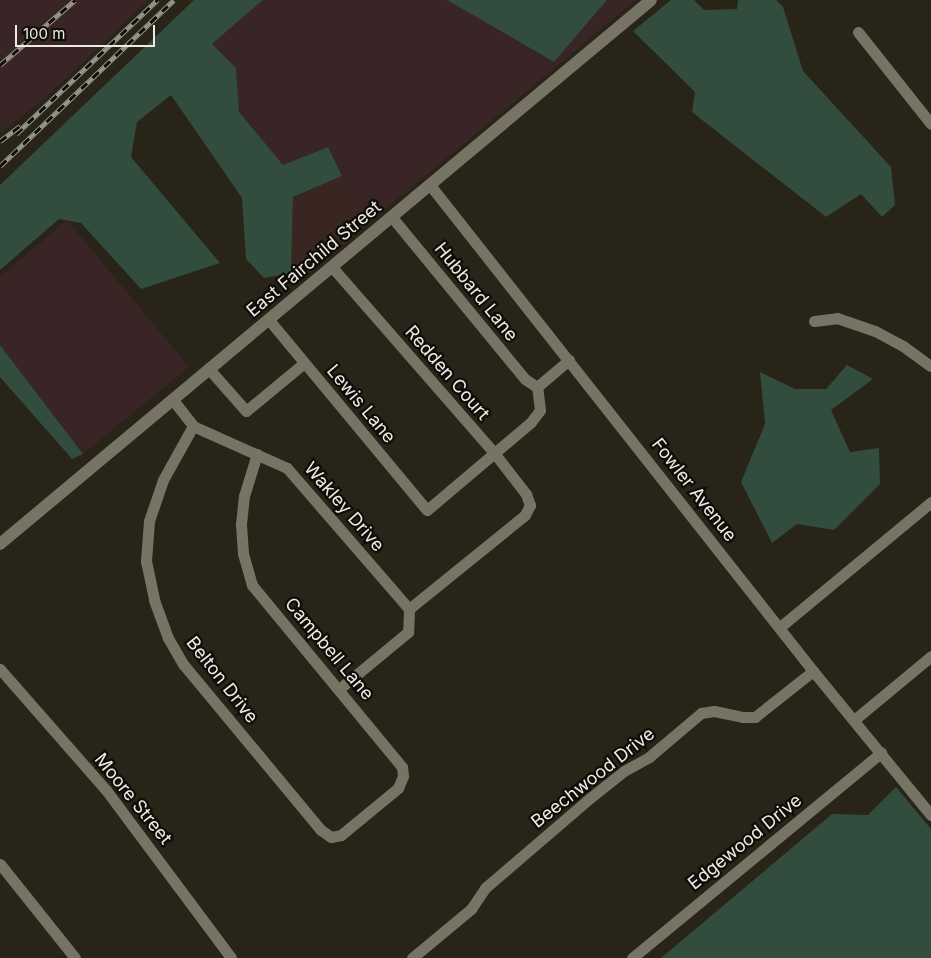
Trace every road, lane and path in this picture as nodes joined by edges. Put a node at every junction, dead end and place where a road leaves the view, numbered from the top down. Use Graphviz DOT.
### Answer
graph roads {
  1 [pos="651,0"];
  2 [pos="858,32"];
  3 [pos="931,124"];
  4 [pos="430,185"];
  5 [pos="391,216"];
  6 [pos="332,266"];
  7 [pos="269,320"];
  8 [pos="814,321"];
  9 [pos="569,360"];
  10 [pos="304,363"];
  11 [pos="931,366"];
  12 [pos="209,369"];
  13 [pos="536,387"];
  14 [pos="173,400"];
  15 [pos="193,426"];
  16 [pos="257,454"];
  17 [pos="494,454"];
  18 [pos="931,502"];
  19 [pos="0,544"];
  20 [pos="409,610"];
  21 [pos="780,627"];
  22 [pos="931,656"];
  23 [pos="0,669"];
  24 [pos="813,671"];
  25 [pos="339,689"];
  26 [pos="854,720"];
  27 [pos="881,753"];
  28 [pos="929,809"];
  29 [pos="341,835"];
  30 [pos="0,864"];
  31 [pos="75,958"];
  32 [pos="231,958"];
  33 [pos="412,958"];
  34 [pos="632,958"];
  1 -- 4 [label="street, East Fairchild Street"];
  2 -- 3 [label="street"];
  4 -- 5 [label="street, East Fairchild Street"];
  4 -- 9 [label="street, Fowler Avenue"];
  5 -- 6 [label="street, East Fairchild Street"];
  5 -- 13 [label="street, Hubbard Lane"];
  6 -- 7 [label="street, East Fairchild Street"];
  6 -- 17 [label="street, Redden Court"];
  7 -- 10 [label="street, Lewis Lane"];
  7 -- 12 [label="street, East Fairchild Street"];
  8 -- 11 [label="street"];
  9 -- 13 [label="street"];
  9 -- 21 [label="street, Fowler Avenue"];
  10 -- 12 [label="street"];
  10 -- 17 [label="street, Lewis Lane"];
  12 -- 14 [label="street, East Fairchild Street"];
  13 -- 17 [label="street"];
  14 -- 15 [label="street, Wakley Drive"];
  14 -- 19 [label="street, East Fairchild Street"];
  15 -- 16 [label="street, Wakley Drive"];
  15 -- 29 [label="street, Belton Drive"];
  16 -- 20 [label="street, Wakley Drive"];
  16 -- 25 [label="street, Campbell Lane"];
  17 -- 20 [label="street, Redden Court"];
  18 -- 21 [label="street"];
  20 -- 25 [label="street"];
  21 -- 24 [label="street, Fowler Avenue"];
  22 -- 26 [label="street"];
  23 -- 32 [label="street, Moore Street"];
  24 -- 26 [label="street, Fowler Avenue"];
  24 -- 33 [label="street, Beechwood Drive"];
  25 -- 29 [label="street, Campbell Lane"];
  26 -- 27 [label="street, Fowler Avenue"];
  27 -- 28 [label="street, Fowler Avenue"];
  27 -- 34 [label="street, Edgewood Drive"];
  30 -- 31 [label="street"];
}
